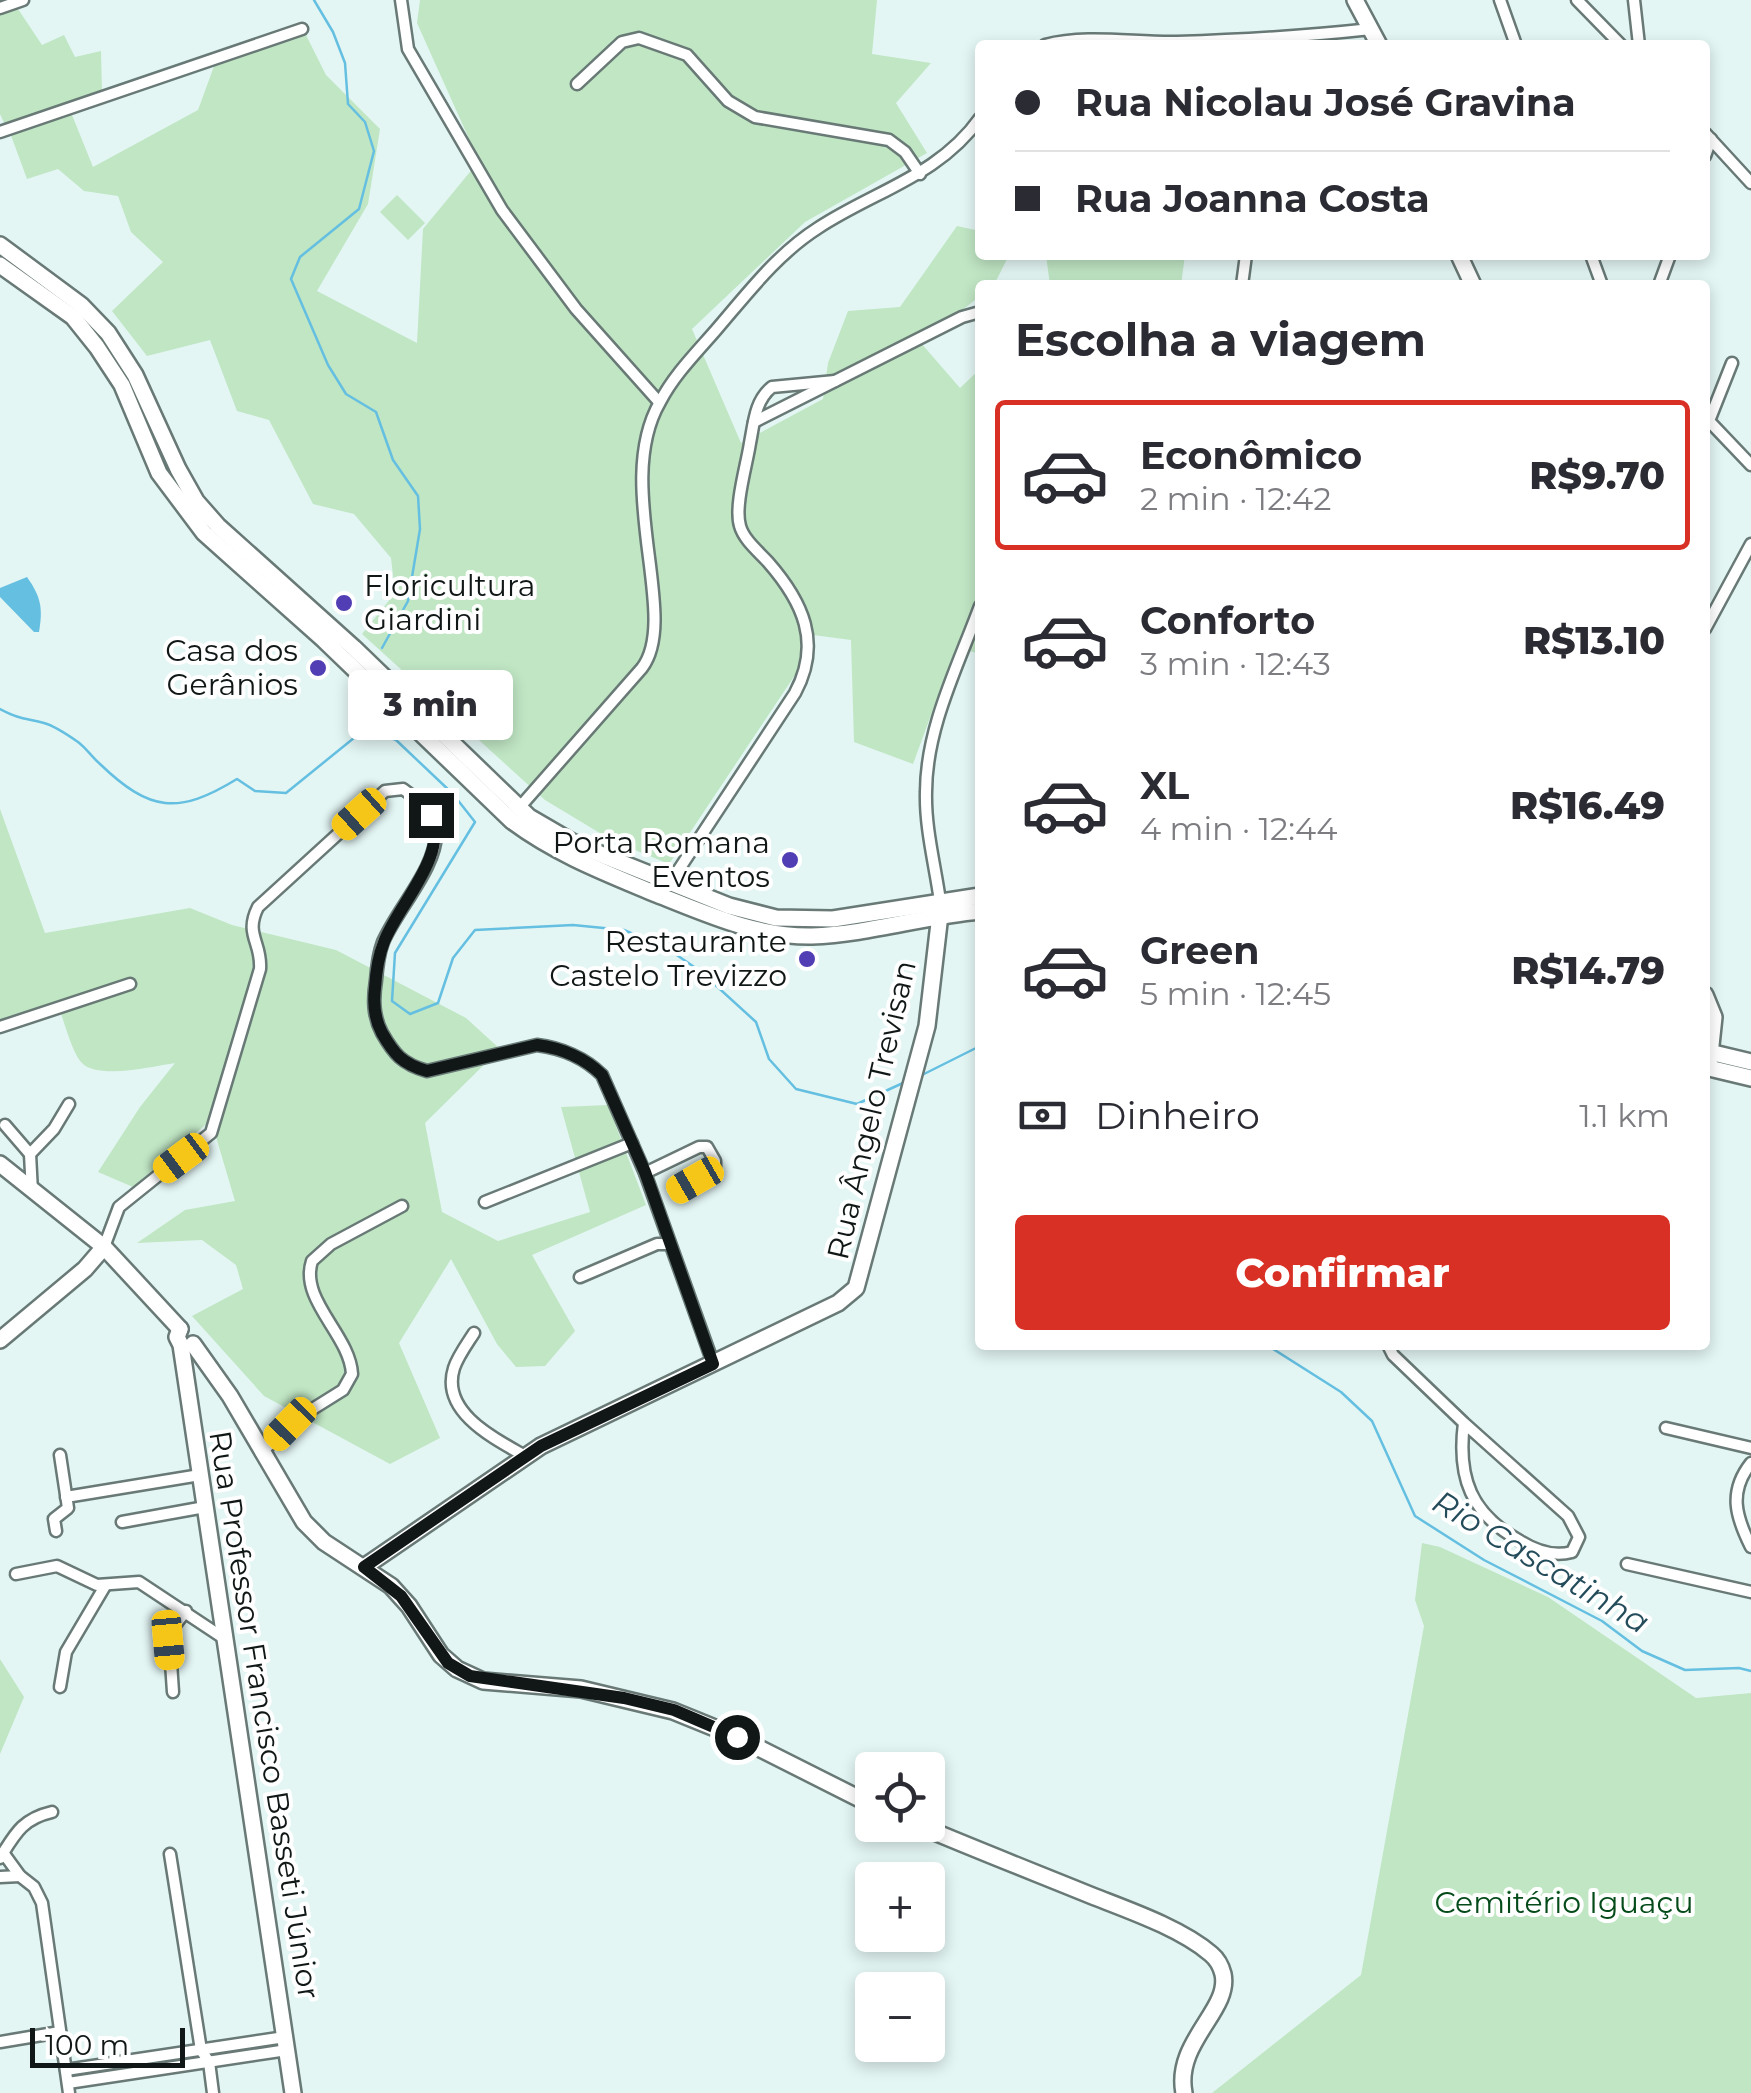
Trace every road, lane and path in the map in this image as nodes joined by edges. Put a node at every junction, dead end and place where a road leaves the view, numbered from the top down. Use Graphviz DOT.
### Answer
graph roads {
  1 [pos="24,0"];
  2 [pos="401,0"];
  3 [pos="1355,0"];
  4 [pos="1500,0"];
  5 [pos="1577,0"];
  6 [pos="1634,0"];
  7 [pos="0,8"];
  8 [pos="302,28"];
  9 [pos="1371,30"];
  10 [pos="1252,40"];
  11 [pos="1376,40"];
  12 [pos="1514,40"];
  13 [pos="1615,40"];
  14 [pos="1638,40"];
  15 [pos="577,84"];
  16 [pos="975,124"];
  17 [pos="0,132"];
  18 [pos="1710,138"];
  19 [pos="920,174"];
  20 [pos="1751,183"];
  21 [pos="0,244"];
  22 [pos="0,265"];
  23 [pos="975,313"];
  24 [pos="1732,363"];
  25 [pos="835,381"];
  26 [pos="659,402"];
  27 [pos="1710,418"];
  28 [pos="1710,421"];
  29 [pos="754,422"];
  30 [pos="1751,465"];
  31 [pos="1751,544"];
  32 [pos="975,619"];
  33 [pos="1710,620"];
  34 [pos="330,636"];
  35 [pos="354,648"];
  36 [pos="337,653"];
  37 [pos="515,814"];
  38 [pos="670,882"];
  39 [pos="634,885"];
  40 [pos="975,898"];
  41 [pos="941,908"];
  42 [pos="975,911"];
  43 [pos="130,984"];
  44 [pos="1710,1008"];
  45 [pos="0,1027"];
  46 [pos="1710,1046"];
  47 [pos="1710,1060"];
  48 [pos="1710,1061"];
  49 [pos="1751,1062"];
  50 [pos="1751,1078"];
  51 [pos="69,1104"];
  52 [pos="5,1125"];
  53 [pos="632,1143"];
  54 [pos="30,1154"];
  55 [pos="0,1164"];
  56 [pos="645,1172"];
  57 [pos="676,1191"];
  58 [pos="32,1192"];
  59 [pos="486,1202"];
  60 [pos="402,1206"];
  61 [pos="670,1244"];
  62 [pos="104,1246"];
  63 [pos="580,1277"];
  64 [pos="474,1333"];
  65 [pos="0,1340"];
  66 [pos="185,1340"];
  67 [pos="1391,1350"];
  68 [pos="713,1364"];
  69 [pos="1464,1424"];
  70 [pos="1666,1428"];
  71 [pos="1751,1448"];
  72 [pos="261,1453"];
  73 [pos="60,1455"];
  74 [pos="525,1456"];
  75 [pos="1751,1463"];
  76 [pos="200,1476"];
  77 [pos="66,1497"];
  78 [pos="205,1507"];
  79 [pos="122,1522"];
  80 [pos="56,1532"];
  81 [pos="1751,1547"];
  82 [pos="1627,1564"];
  83 [pos="364,1567"];
  84 [pos="16,1574"];
  85 [pos="105,1586"];
  86 [pos="1751,1592"];
  87 [pos="186,1611"];
  88 [pos="225,1640"];
  89 [pos="60,1687"];
  90 [pos="173,1692"];
  91 [pos="855,1796"];
  92 [pos="52,1812"];
  93 [pos="945,1836"];
  94 [pos="170,1854"];
  95 [pos="2,1856"];
  96 [pos="20,1876"];
  97 [pos="0,1877"];
  98 [pos="60,2032"];
  99 [pos="0,2042"];
  100 [pos="286,2044"];
  101 [pos="201,2050"];
  102 [pos="208,2062"];
  103 [pos="66,2070"];
  104 [pos="68,2088"];
  105 [pos="213,2093"];
  106 [pos="293,2093"];
  107 [pos="1184,2093"];
  1 -- 7 [label="street"];
  2 -- 26 [label="street"];
  3 -- 9 [label="main road"];
  4 -- 12 [label="street"];
  5 -- 13 [label="street"];
  6 -- 14 [label="street"];
  8 -- 17 [label="street"];
  9 -- 10 [label="street"];
  9 -- 11 [label="main road"];
  15 -- 19 [label="street"];
  16 -- 19 [label="street"];
  18 -- 20 [label="street"];
  19 -- 26 [label="street"];
  21 -- 34 [label="main road"];
  22 -- 34 [label="main road"];
  23 -- 25 [label="street"];
  24 -- 27 [label="street"];
  25 -- 29 [label="street"];
  25 -- 29 [label="street"];
  26 -- 37 [label="street"];
  28 -- 30 [label="street"];
  29 -- 38 [label="street"];
  31 -- 33 [label="street"];
  32 -- 41 [label="street"];
  34 -- 35 [label="main road"];
  34 -- 36 [label="main road"];
  35 -- 36 [label="main road"];
  35 -- 37 [label="main road"];
  36 -- 37 [label="main road"];
  37 -- 38 [label="main road"];
  37 -- 39 [label="main road"];
  38 -- 39 [label="main road"];
  38 -- 41 [label="main road"];
  39 -- 41 [label="main road"];
  40 -- 41 [label="main road"];
  41 -- 42 [label="main road"];
  41 -- 68 [label="main road, Rua Ângelo Trevisan"];
  43 -- 45 [label="street"];
  44 -- 46 [label="main road"];
  47 -- 49 [label="main road"];
  48 -- 50 [label="main road"];
  51 -- 54 [label="street"];
  52 -- 54 [label="street"];
  53 -- 56 [label="street"];
  53 -- 59 [label="street"];
  53 -- 62 [label="street"];
  54 -- 58 [label="street"];
  55 -- 58 [label="main road"];
  56 -- 57 [label="street"];
  56 -- 61 [label="street"];
  58 -- 62 [label="main road"];
  60 -- 72 [label="street"];
  61 -- 63 [label="street"];
  61 -- 68 [label="street"];
  62 -- 65 [label="main road"];
  62 -- 66 [label="main road"];
  64 -- 74 [label="street"];
  66 -- 72 [label="main road"];
  66 -- 76 [label="main road, Rua Professor Francisco Basseti Júnior"];
  67 -- 69 [label="street"];
  68 -- 74 [label="main road, Rua Ângelo Trevisan"];
  69 -- 69 [label="street"];
  70 -- 71 [label="street"];
  72 -- 83 [label="main road"];
  73 -- 77 [label="street"];
  74 -- 83 [label="main road, Rua Ângelo Trevisan"];
  75 -- 81 [label="street"];
  76 -- 77 [label="street"];
  76 -- 78 [label="main road, Rua Professor Francisco Basseti Júnior"];
  77 -- 80 [label="street"];
  78 -- 79 [label="street"];
  78 -- 88 [label="main road, Rua Professor Francisco Basseti Júnior"];
  82 -- 86 [label="street"];
  83 -- 91 [label="main road"];
  84 -- 85 [label="street"];
  85 -- 87 [label="street"];
  85 -- 89 [label="street"];
  87 -- 88 [label="street"];
  87 -- 90 [label="street"];
  88 -- 100 [label="main road, Rua Professor Francisco Basseti Júnior"];
  92 -- 95 [label="street"];
  93 -- 107 [label="main road"];
  94 -- 101 [label="street"];
  95 -- 96 [label="street"];
  96 -- 97 [label="street"];
  96 -- 98 [label="street"];
  98 -- 99 [label="street"];
  98 -- 103 [label="street"];
  100 -- 101 [label="street"];
  100 -- 102 [label="street"];
  100 -- 106 [label="main road, Rua Professor Francisco Basseti Júnior"];
  101 -- 102 [label="street"];
  101 -- 103 [label="street"];
  102 -- 104 [label="street"];
  102 -- 105 [label="street"];
  103 -- 104 [label="street"];
}
